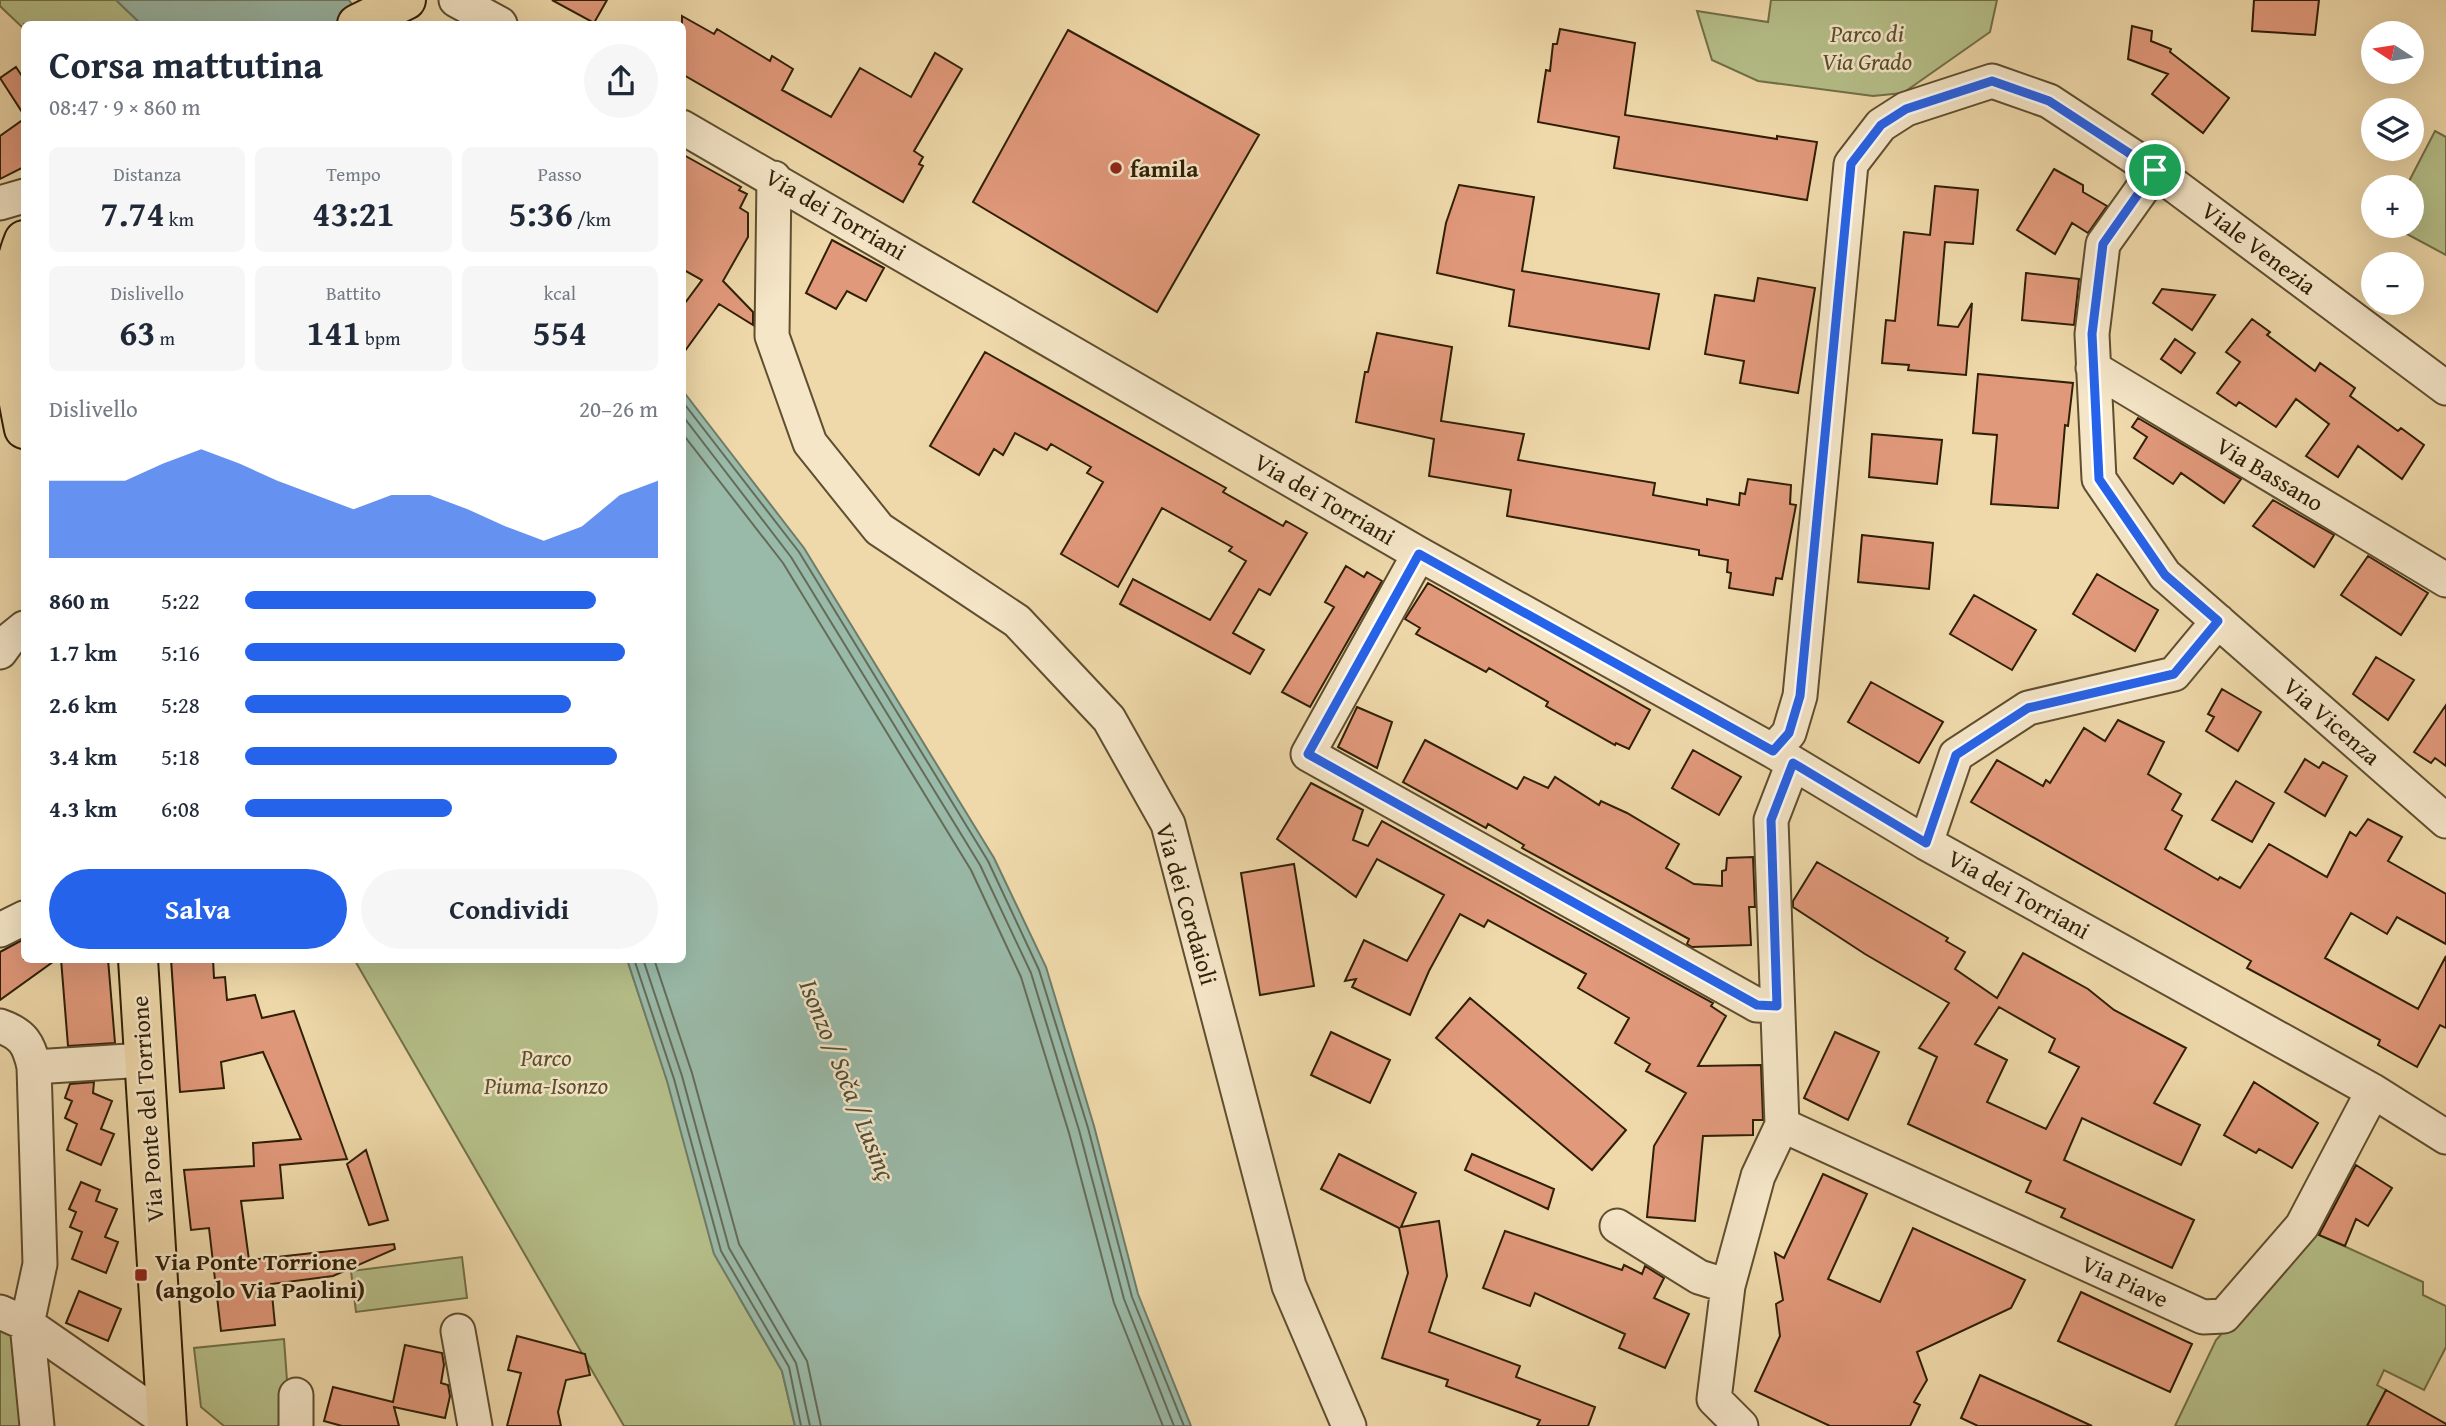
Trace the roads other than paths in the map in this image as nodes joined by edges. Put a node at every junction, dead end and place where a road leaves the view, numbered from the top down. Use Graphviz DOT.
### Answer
graph roads {
  1 [pos="406,0"];
  2 [pos="456,0"];
  3 [pos="363,21"];
  4 [pos="494,21"];
  5 [pos="686,129"];
  6 [pos="2155,170"];
  7 [pos="774,178"];
  8 [pos="21,196"];
  9 [pos="0,203"];
  10 [pos="21,246"];
  11 [pos="6,352"];
  12 [pos="2094,368"];
  13 [pos="2446,388"];
  14 [pos="21,416"];
  15 [pos="1419,554"];
  16 [pos="2446,580"];
  17 [pos="2218,621"];
  18 [pos="21,630"];
  19 [pos="0,652"];
  20 [pos="1783,757"];
  21 [pos="2446,821"];
  22 [pos="1926,843"];
  23 [pos="21,920"];
  24 [pos="0,930"];
  25 [pos="138,963"];
  26 [pos="1777,1006"];
  27 [pos="0,1026"];
  28 [pos="144,1060"];
  29 [pos="34,1067"];
  30 [pos="2373,1091"];
  31 [pos="1782,1125"];
  32 [pos="2446,1137"];
  33 [pos="1618,1226"];
  34 [pos="1728,1286"];
  35 [pos="14,1318"];
  36 [pos="458,1331"];
  37 [pos="167,1424"];
  38 [pos="1739,1425"];
  39 [pos="37,1426"];
  40 [pos="475,1426"];
  41 [pos="1349,1426"];
  1 -- 3 [label="main road"];
  2 -- 4 [label="street"];
  5 -- 7 [label="street, Via dei Torriani"];
  6 -- 12 [label="street, Via Vicenza"];
  6 -- 13 [label="street, Viale Venezia"];
  6 -- 20 [label="street, Viale Venezia"];
  7 -- 15 [label="street, Via dei Torriani"];
  7 -- 41 [label="street, Via dei Cordaioli"];
  8 -- 9 [label="street"];
  10 -- 11 [label="main road"];
  11 -- 14 [label="main road"];
  12 -- 16 [label="street, Via Bassano"];
  12 -- 17 [label="street, Via Vicenza"];
  15 -- 20 [label="street, Via dei Torriani"];
  15 -- 26 [label="street"];
  17 -- 21 [label="street, Via Vicenza"];
  17 -- 22 [label="street"];
  18 -- 19 [label="street"];
  20 -- 22 [label="street, Via dei Torriani"];
  20 -- 26 [label="street"];
  22 -- 30 [label="street, Via dei Torriani"];
  23 -- 24 [label="street"];
  25 -- 28 [label="main road, Via Ponte del Torrione"];
  26 -- 31 [label="street"];
  27 -- 29 [label="street"];
  28 -- 29 [label="street"];
  28 -- 37 [label="main road, Via Ponte del Torrione"];
  29 -- 35 [label="street"];
  30 -- 31 [label="street, Via Piave"];
  30 -- 32 [label="street, Via dei Torriani"];
  31 -- 34 [label="street"];
  33 -- 34 [label="street"];
  34 -- 38 [label="street"];
  35 -- 37 [label="street"];
  35 -- 39 [label="street"];
  36 -- 40 [label="street"];
}
